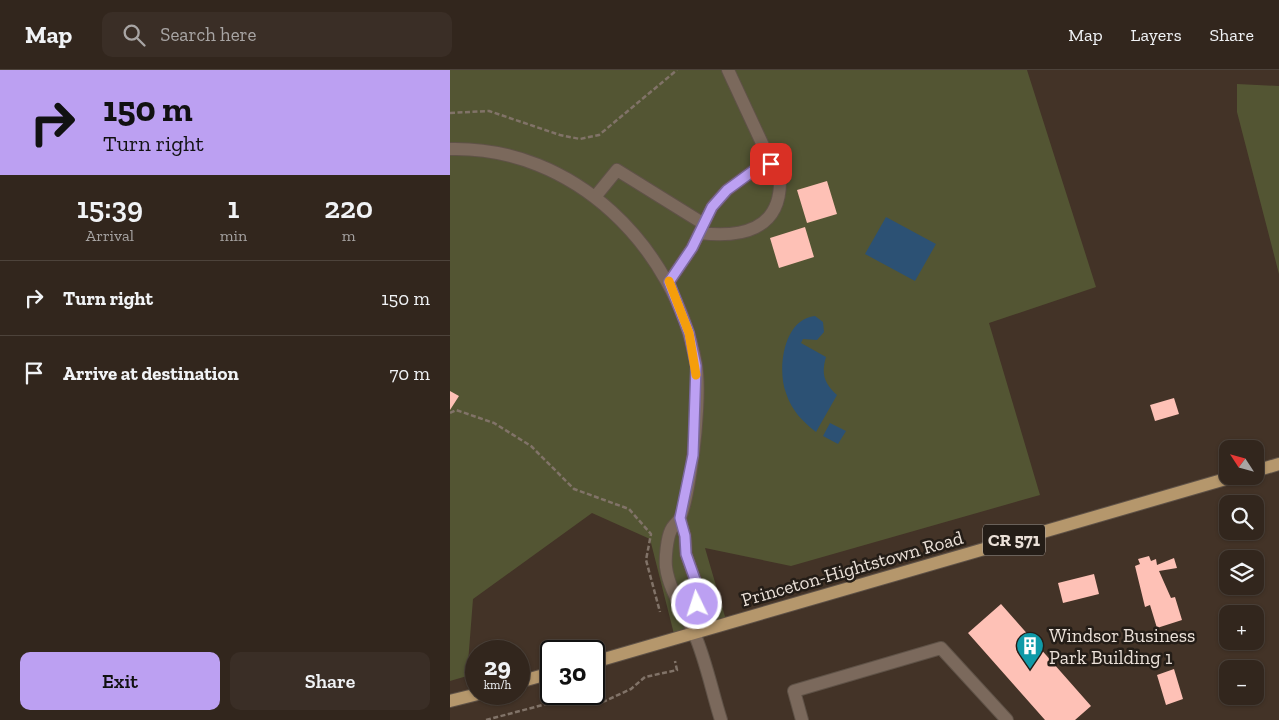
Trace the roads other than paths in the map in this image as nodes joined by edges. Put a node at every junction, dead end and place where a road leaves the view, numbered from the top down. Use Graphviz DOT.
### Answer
graph roads {
  1 [pos="728,70"];
  2 [pos="450,149"];
  3 [pos="771,164"];
  4 [pos="594,197"];
  5 [pos="702,228"];
  6 [pos="669,282"];
  7 [pos="1279,464"];
  8 [pos="1264,468"];
  9 [pos="1219,481"];
  10 [pos="680,518"];
  11 [pos="695,634"];
  12 [pos="605,659"];
  13 [pos="465,698"];
  14 [pos="450,702"];
  15 [pos="721,720"];
  16 [pos="802,720"];
  17 [pos="1007,720"];
  1 -- 3 [label="street"];
  2 -- 4 [label="street"];
  3 -- 5 [label="street"];
  3 -- 5 [label="street"];
  4 -- 5 [label="street"];
  4 -- 6 [label="street"];
  5 -- 6 [label="street"];
  6 -- 10 [label="street"];
  7 -- 8 [label="main road"];
  9 -- 11 [label="main road, Princeton-Hightstown Road / CR 571"];
  10 -- 11 [label="street"];
  10 -- 11 [label="street"];
  11 -- 12 [label="main road, Princeton-Hightstown Road / CR 571"];
  11 -- 15 [label="street"];
  13 -- 14 [label="main road"];
  16 -- 17 [label="street"];
}
